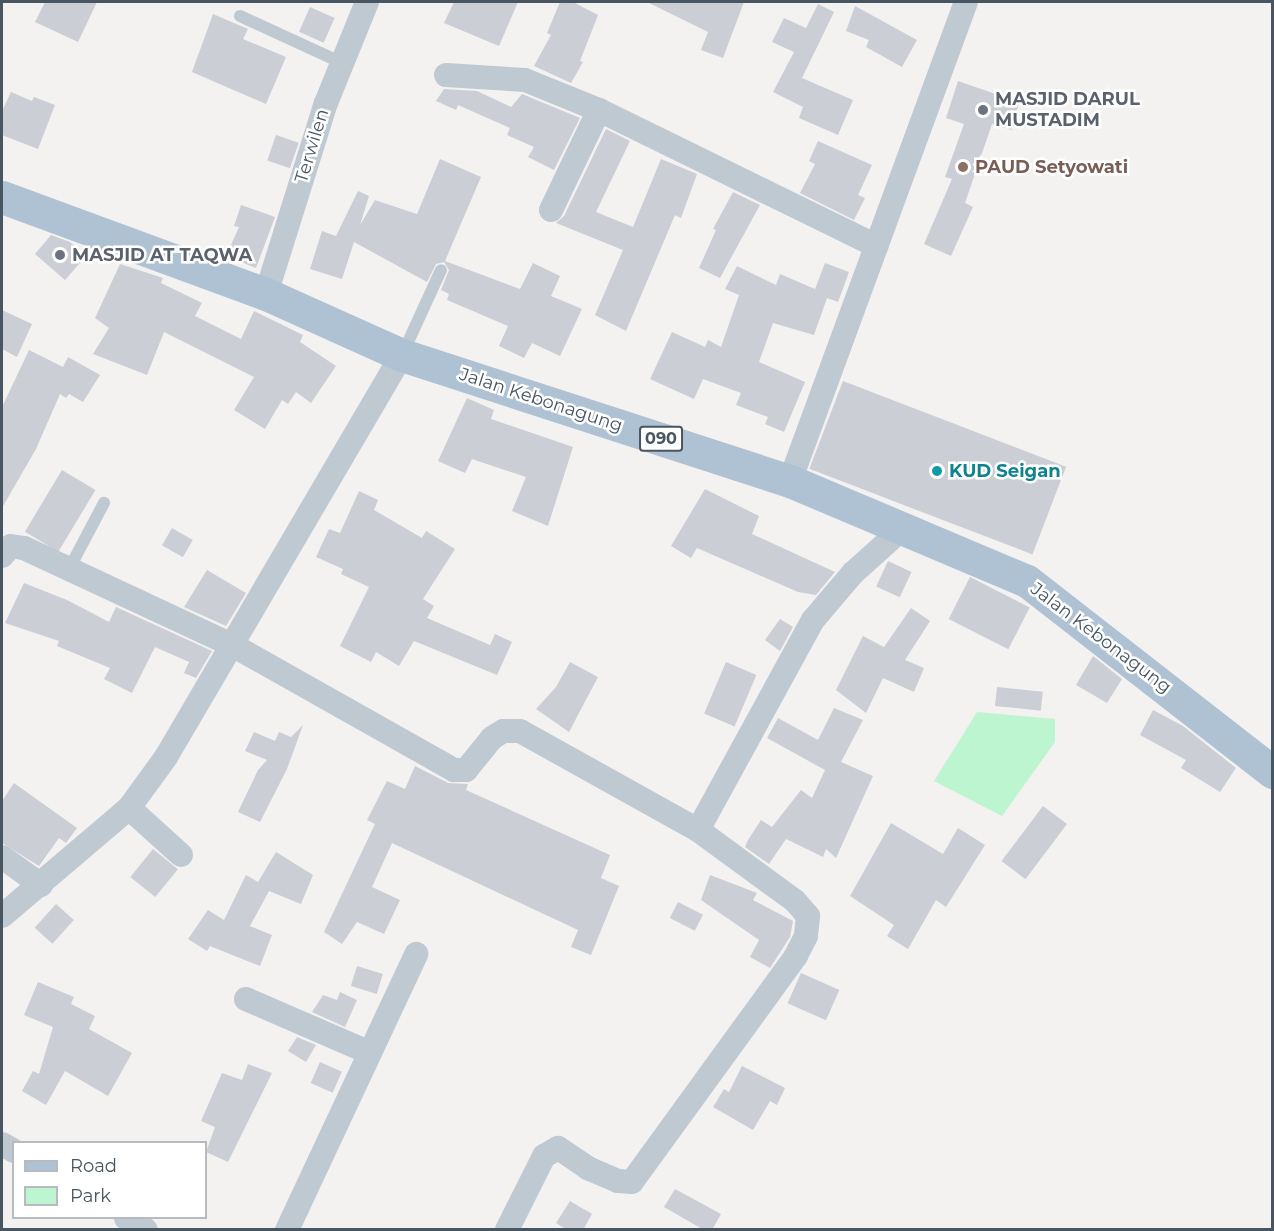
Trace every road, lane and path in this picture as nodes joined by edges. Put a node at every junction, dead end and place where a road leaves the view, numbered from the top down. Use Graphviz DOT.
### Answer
graph roads {
  1 [pos="367,2"];
  2 [pos="966,2"];
  3 [pos="240,16"];
  4 [pos="342,63"];
  5 [pos="446,75"];
  6 [pos="599,110"];
  7 [pos="2,197"];
  8 [pos="551,210"];
  9 [pos="876,246"];
  10 [pos="441,270"];
  11 [pos="266,294"];
  12 [pos="402,355"];
  13 [pos="790,481"];
  14 [pos="104,503"];
  15 [pos="902,529"];
  16 [pos="2,556"];
  17 [pos="69,569"];
  18 [pos="234,646"];
  19 [pos="1272,772"];
  20 [pos="129,808"];
  21 [pos="698,830"];
  22 [pos="181,855"];
  23 [pos="2,857"];
  24 [pos="41,885"];
  25 [pos="2,916"];
  26 [pos="416,954"];
  27 [pos="246,999"];
  28 [pos="370,1053"];
  29 [pos="128,1219"];
  30 [pos="146,1230"];
  31 [pos="287,1230"];
  32 [pos="507,1230"];
  1 -- 4 [label="street, Terwilen"];
  2 -- 9 [label="street"];
  3 -- 4 [label="lane"];
  4 -- 11 [label="street, Terwilen"];
  5 -- 6 [label="street"];
  6 -- 8 [label="street"];
  6 -- 9 [label="street"];
  7 -- 11 [label="main road, Jalan Kebonagung / 090"];
  9 -- 13 [label="street"];
  10 -- 12 [label="lane"];
  11 -- 12 [label="main road, Jalan Kebonagung / 090"];
  12 -- 13 [label="main road, Jalan Kebonagung / 090"];
  12 -- 18 [label="street"];
  13 -- 15 [label="main road, Jalan Kebonagung / 090"];
  14 -- 17 [label="lane"];
  15 -- 19 [label="main road, Jalan Kebonagung / 090"];
  15 -- 21 [label="street"];
  16 -- 17 [label="street"];
  17 -- 18 [label="street"];
  18 -- 20 [label="street"];
  18 -- 21 [label="street"];
  20 -- 22 [label="street"];
  20 -- 24 [label="street"];
  21 -- 32 [label="street"];
  23 -- 24 [label="street"];
  24 -- 25 [label="street"];
  26 -- 28 [label="street"];
  27 -- 28 [label="street"];
  28 -- 31 [label="street"];
  29 -- 30 [label="street"];
}
